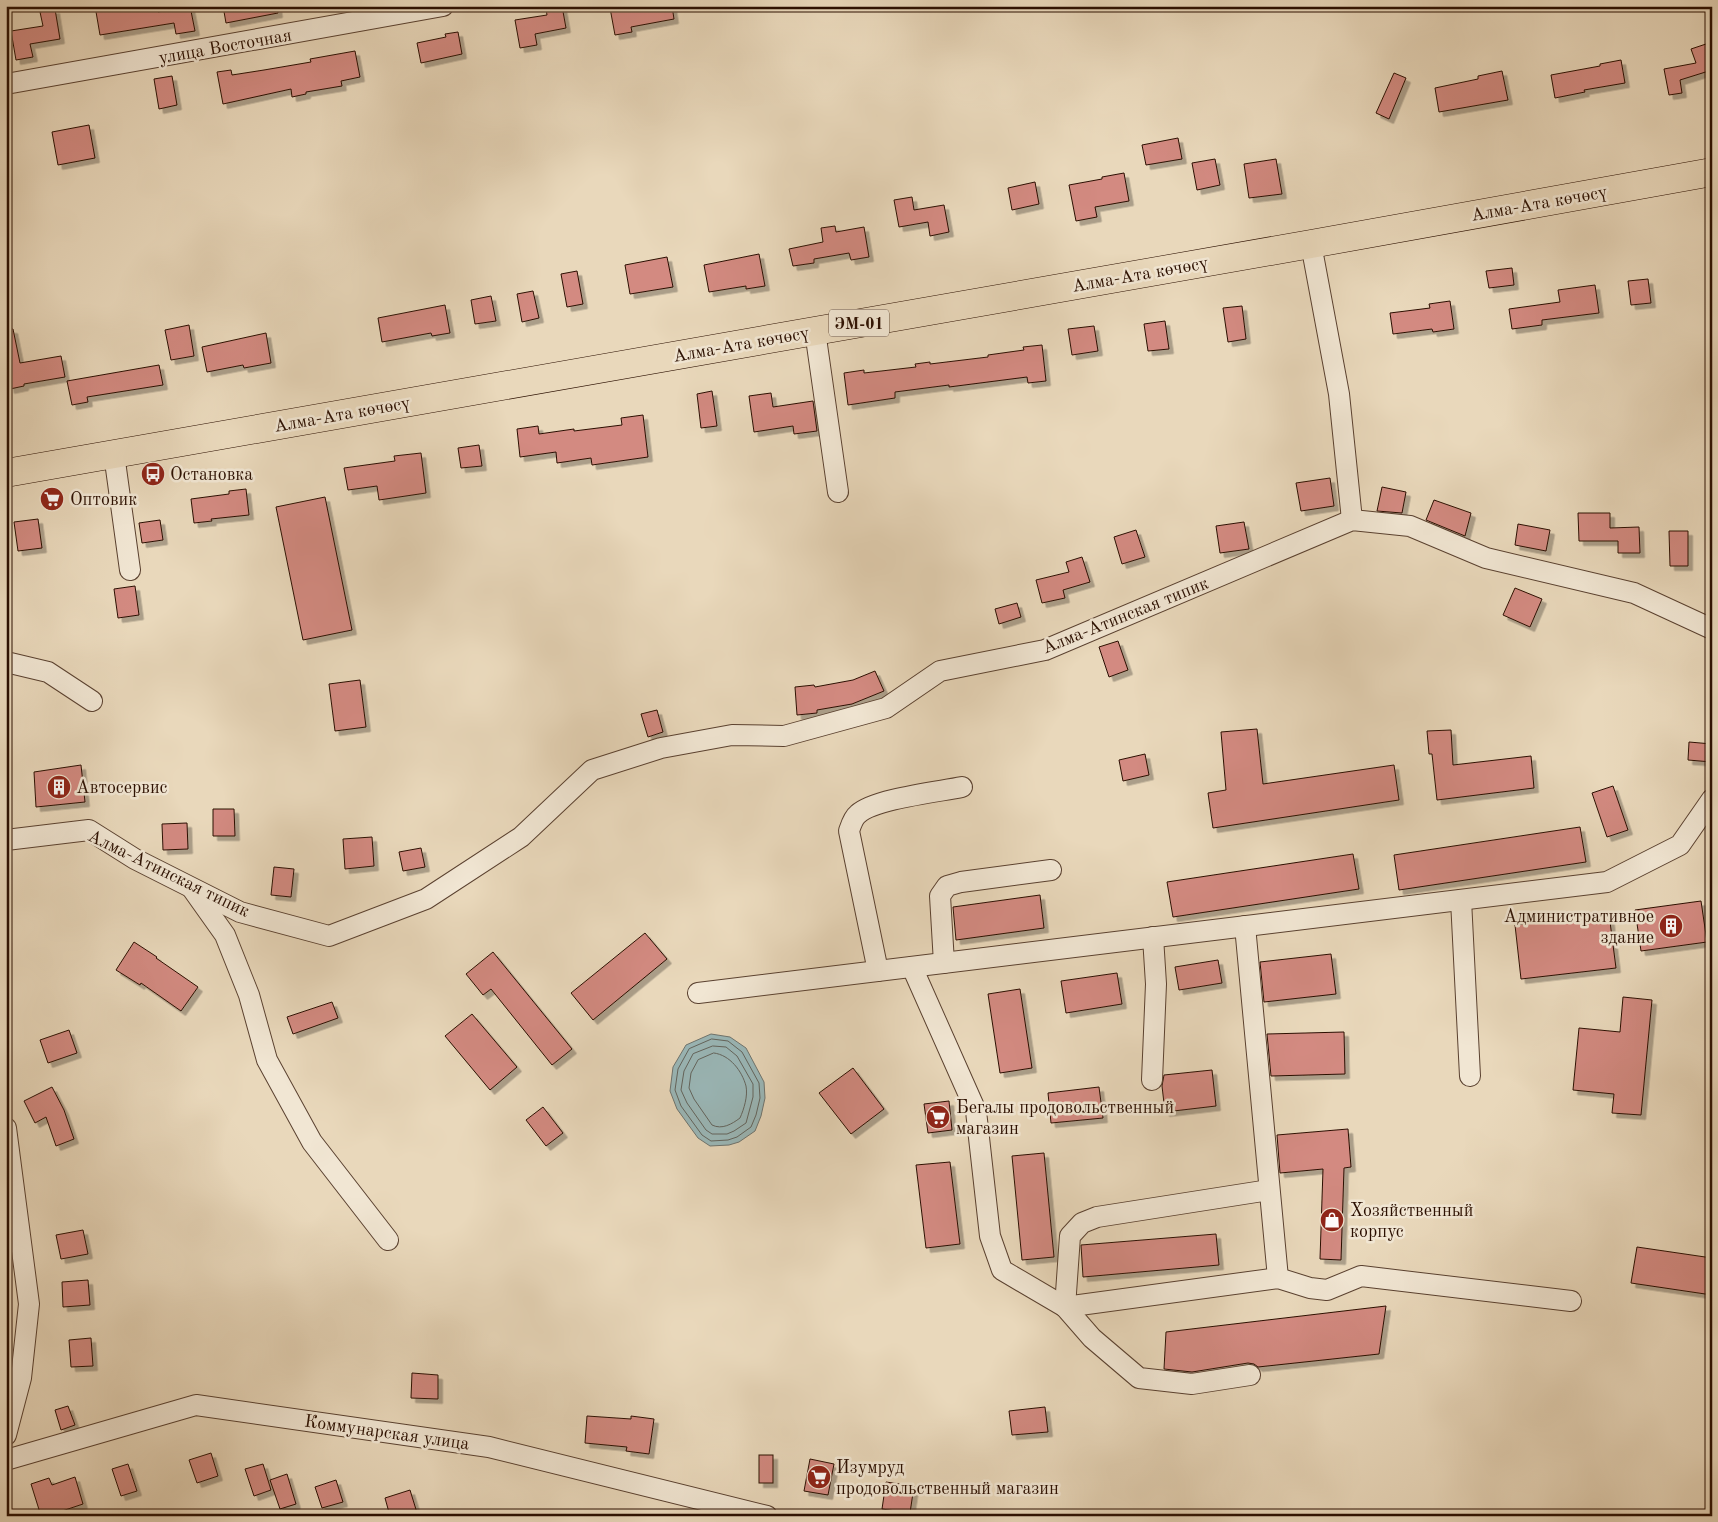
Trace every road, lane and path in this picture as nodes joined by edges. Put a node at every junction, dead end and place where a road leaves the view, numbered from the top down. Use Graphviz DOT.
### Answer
graph roads {
  1 [pos="443,6"];
  2 [pos="6,84"];
  3 [pos="1712,172"];
  4 [pos="1311,244"];
  5 [pos="815,331"];
  6 [pos="114,454"];
  7 [pos="6,473"];
  8 [pos="838,492"];
  9 [pos="1352,520"];
  10 [pos="130,570"];
  11 [pos="1712,629"];
  12 [pos="6,662"];
  13 [pos="92,701"];
  14 [pos="962,787"];
  15 [pos="1712,799"];
  16 [pos="6,840"];
  17 [pos="1051,870"];
  18 [pos="192,888"];
  19 [pos="1460,900"];
  20 [pos="1245,926"];
  21 [pos="1153,937"];
  22 [pos="944,963"];
  23 [pos="912,967"];
  24 [pos="878,971"];
  25 [pos="698,993"];
  26 [pos="1470,1076"];
  27 [pos="1152,1080"];
  28 [pos="6,1128"];
  29 [pos="1269,1190"];
  30 [pos="388,1240"];
  31 [pos="1278,1278"];
  32 [pos="1571,1301"];
  33 [pos="1065,1307"];
  34 [pos="1250,1375"];
  35 [pos="6,1434"];
  36 [pos="6,1460"];
  37 [pos="767,1516"];
  1 -- 2 [label="street, улица Восточная"];
  3 -- 4 [label="highway, Алма-Ата көчөсү / ЭМ-01"];
  4 -- 5 [label="highway, Алма-Ата көчөсү / ЭМ-01"];
  4 -- 9 [label="street"];
  5 -- 6 [label="highway, Алма-Ата көчөсү / ЭМ-01"];
  5 -- 8 [label="street"];
  6 -- 7 [label="highway, Алма-Ата көчөсү / ЭМ-01"];
  6 -- 10 [label="street"];
  9 -- 11 [label="street, Алма-Атинская типик"];
  9 -- 18 [label="street, Алма-Атинская типик"];
  12 -- 13 [label="street"];
  14 -- 24 [label="street"];
  15 -- 19 [label="street"];
  16 -- 18 [label="street, Алма-Атинская типик"];
  17 -- 22 [label="street"];
  18 -- 30 [label="street"];
  19 -- 20 [label="street"];
  19 -- 26 [label="street"];
  20 -- 21 [label="street"];
  20 -- 29 [label="street"];
  21 -- 22 [label="street"];
  21 -- 27 [label="street"];
  22 -- 23 [label="street"];
  23 -- 24 [label="street"];
  23 -- 33 [label="street"];
  24 -- 25 [label="street"];
  28 -- 35 [label="street"];
  29 -- 31 [label="street"];
  29 -- 33 [label="street"];
  31 -- 32 [label="street"];
  31 -- 33 [label="street"];
  33 -- 34 [label="street"];
  36 -- 37 [label="street, Коммунарская улица"];
}
